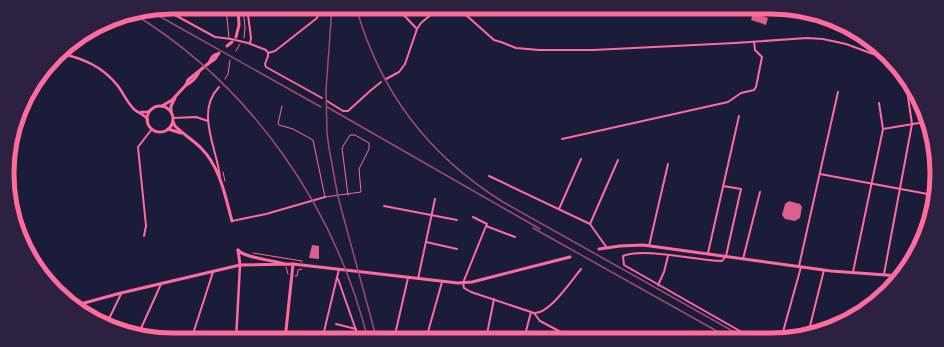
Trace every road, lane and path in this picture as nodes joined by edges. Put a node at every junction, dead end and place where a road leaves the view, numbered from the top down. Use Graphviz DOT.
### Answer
graph roads {
  1 [pos="173,14"];
  2 [pos="227,14"];
  3 [pos="238,14"];
  4 [pos="244,14"];
  5 [pos="248,14"];
  6 [pos="318,14"];
  7 [pos="403,14"];
  8 [pos="432,14"];
  9 [pos="463,14"];
  10 [pos="417,29"];
  11 [pos="236,37"];
  12 [pos="229,38"];
  13 [pos="244,39"];
  14 [pos="232,42"];
  15 [pos="754,42"];
  16 [pos="240,44"];
  17 [pos="251,44"];
  18 [pos="227,46"];
  19 [pos="236,51"];
  20 [pos="268,53"];
  21 [pos="219,54"];
  22 [pos="67,55"];
  23 [pos="877,55"];
  24 [pos="230,60"];
  25 [pos="226,79"];
  26 [pos="386,79"];
  27 [pos="382,82"];
  28 [pos="219,87"];
  29 [pos="838,92"];
  30 [pos="178,94"];
  31 [pos="908,97"];
  32 [pos="322,98"];
  33 [pos="327,102"];
  34 [pos="879,103"];
  35 [pos="162,106"];
  36 [pos="282,106"];
  37 [pos="151,110"];
  38 [pos="138,112"];
  39 [pos="171,112"];
  40 [pos="739,116"];
  41 [pos="148,120"];
  42 [pos="173,120"];
  43 [pos="208,122"];
  44 [pos="922,123"];
  45 [pos="912,124"];
  46 [pos="152,129"];
  47 [pos="168,129"];
  48 [pos="883,129"];
  49 [pos="183,134"];
  50 [pos="562,139"];
  51 [pos="216,155"];
  52 [pos="208,158"];
  53 [pos="581,159"];
  54 [pos="618,160"];
  55 [pos="668,164"];
  56 [pos="820,174"];
  57 [pos="490,176"];
  58 [pos="220,178"];
  59 [pos="871,184"];
  60 [pos="723,186"];
  61 [pos="900,189"];
  62 [pos="760,192"];
  63 [pos="929,194"];
  64 [pos="348,195"];
  65 [pos="325,197"];
  66 [pos="434,199"];
  67 [pos="384,206"];
  68 [pos="559,209"];
  69 [pos="431,215"];
  70 [pos="473,218"];
  71 [pos="457,220"];
  72 [pos="232,221"];
  73 [pos="590,224"];
  74 [pos="486,226"];
  75 [pos="144,236"];
  76 [pos="515,236"];
  77 [pos="426,242"];
  78 [pos="649,246"];
  79 [pos="607,248"];
  80 [pos="457,249"];
  81 [pos="599,250"];
  82 [pos="246,252"];
  83 [pos="708,254"];
  84 [pos="668,256"];
  85 [pos="726,256"];
  86 [pos="570,257"];
  87 [pos="744,259"];
  88 [pos="302,261"];
  89 [pos="285,264"];
  90 [pos="293,264"];
  91 [pos="240,266"];
  92 [pos="800,267"];
  93 [pos="302,269"];
  94 [pos="339,269"];
  95 [pos="581,270"];
  96 [pos="824,270"];
  97 [pos="213,272"];
  98 [pos="852,273"];
  99 [pos="288,275"];
  100 [pos="297,276"];
  101 [pos="884,276"];
  102 [pos="893,276"];
  103 [pos="337,278"];
  104 [pos="408,278"];
  105 [pos="418,279"];
  106 [pos="442,282"];
  107 [pos="463,283"];
  108 [pos="161,284"];
  109 [pos="658,285"];
  110 [pos="121,293"];
  111 [pos="494,299"];
  112 [pos="82,304"];
  113 [pos="532,312"];
  114 [pos="109,320"];
  115 [pos="336,324"];
  116 [pos="356,329"];
  117 [pos="809,329"];
  118 [pos="140,330"];
  119 [pos="193,333"];
  120 [pos="236,333"];
  121 [pos="286,333"];
  122 [pos="324,333"];
  123 [pos="357,333"];
  124 [pos="396,333"];
  125 [pos="428,333"];
  126 [pos="487,333"];
  127 [pos="526,333"];
  128 [pos="563,333"];
  129 [pos="743,333"];
  130 [pos="783,333"];
  1 -- 12 [label="street"];
  2 -- 12 [label="lane"];
  3 -- 11 [label="main road"];
  4 -- 13 [label="path"];
  5 -- 17 [label="street"];
  6 -- 20 [label="street"];
  7 -- 10 [label="street"];
  8 -- 10 [label="street"];
  9 -- 15 [label="street"];
  10 -- 26 [label="street"];
  12 -- 17 [label="street"];
  14 -- 18 [label="main road"];
  15 -- 23 [label="street"];
  15 -- 50 [label="street"];
  16 -- 19 [label="path"];
  17 -- 20 [label="street"];
  20 -- 32 [label="street"];
  21 -- 30 [label="main road"];
  22 -- 38 [label="street"];
  24 -- 25 [label="path"];
  27 -- 33 [label="street"];
  28 -- 43 [label="street"];
  29 -- 56 [label="street"];
  30 -- 35 [label="main road"];
  30 -- 39 [label="main road"];
  31 -- 45 [label="street"];
  34 -- 48 [label="street"];
  35 -- 37 [label="main road"];
  35 -- 39 [label="main road"];
  36 -- 65 [label="lane"];
  37 -- 38 [label="street"];
  37 -- 41 [label="main road"];
  38 -- 41 [label="street"];
  39 -- 42 [label="main road"];
  40 -- 60 [label="street"];
  41 -- 46 [label="main road"];
  42 -- 43 [label="street"];
  42 -- 47 [label="main road"];
  42 -- 49 [label="main road"];
  43 -- 51 [label="street"];
  44 -- 45 [label="street"];
  45 -- 48 [label="street"];
  45 -- 61 [label="street"];
  46 -- 47 [label="main road"];
  46 -- 75 [label="street"];
  47 -- 49 [label="main road"];
  48 -- 59 [label="street"];
  49 -- 52 [label="main road"];
  51 -- 52 [label="street"];
  51 -- 58 [label="street"];
  52 -- 58 [label="main road"];
  53 -- 68 [label="street"];
  54 -- 73 [label="street"];
  55 -- 78 [label="street"];
  56 -- 59 [label="street"];
  56 -- 92 [label="street"];
  57 -- 68 [label="street"];
  58 -- 72 [label="main road"];
  59 -- 61 [label="street"];
  59 -- 98 [label="street"];
  60 -- 83 [label="street"];
  60 -- 85 [label="street"];
  61 -- 63 [label="street"];
  61 -- 101 [label="street"];
  62 -- 87 [label="street"];
  64 -- 64 [label="lane"];
  64 -- 65 [label="lane"];
  65 -- 72 [label="street"];
  66 -- 69 [label="street"];
  67 -- 69 [label="street"];
  68 -- 73 [label="street"];
  69 -- 71 [label="street"];
  69 -- 77 [label="street"];
  70 -- 74 [label="street"];
  73 -- 79 [label="street"];
  74 -- 76 [label="street"];
  74 -- 107 [label="street"];
  77 -- 80 [label="street"];
  77 -- 105 [label="street"];
  78 -- 79 [label="main road"];
  78 -- 83 [label="main road"];
  79 -- 81 [label="main road"];
  82 -- 88 [label="path"];
  83 -- 85 [label="main road"];
  84 -- 85 [label="street"];
  84 -- 109 [label="street"];
  84 -- 109 [label="street"];
  85 -- 87 [label="main road"];
  86 -- 107 [label="main road"];
  87 -- 92 [label="main road"];
  89 -- 90 [label="main road"];
  89 -- 91 [label="main road"];
  89 -- 91 [label="main road"];
  89 -- 99 [label="path"];
  90 -- 94 [label="main road"];
  90 -- 121 [label="main road"];
  91 -- 97 [label="main road"];
  91 -- 120 [label="street"];
  92 -- 96 [label="main road"];
  92 -- 130 [label="street"];
  93 -- 100 [label="path"];
  94 -- 103 [label="street"];
  94 -- 104 [label="main road"];
  95 -- 113 [label="street"];
  96 -- 98 [label="main road"];
  96 -- 117 [label="street"];
  97 -- 108 [label="main road"];
  97 -- 119 [label="street"];
  98 -- 101 [label="main road"];
  101 -- 102 [label="main road"];
  103 -- 116 [label="street"];
  103 -- 122 [label="street"];
  104 -- 105 [label="main road"];
  104 -- 124 [label="street"];
  105 -- 106 [label="main road"];
  106 -- 107 [label="main road"];
  106 -- 125 [label="street"];
  107 -- 111 [label="street"];
  108 -- 110 [label="main road"];
  108 -- 118 [label="street"];
  109 -- 129 [label="street"];
  110 -- 112 [label="main road"];
  110 -- 114 [label="street"];
  111 -- 113 [label="street"];
  111 -- 126 [label="street"];
  113 -- 127 [label="street"];
  113 -- 128 [label="street"];
  115 -- 116 [label="street"];
  116 -- 123 [label="street"];
}
